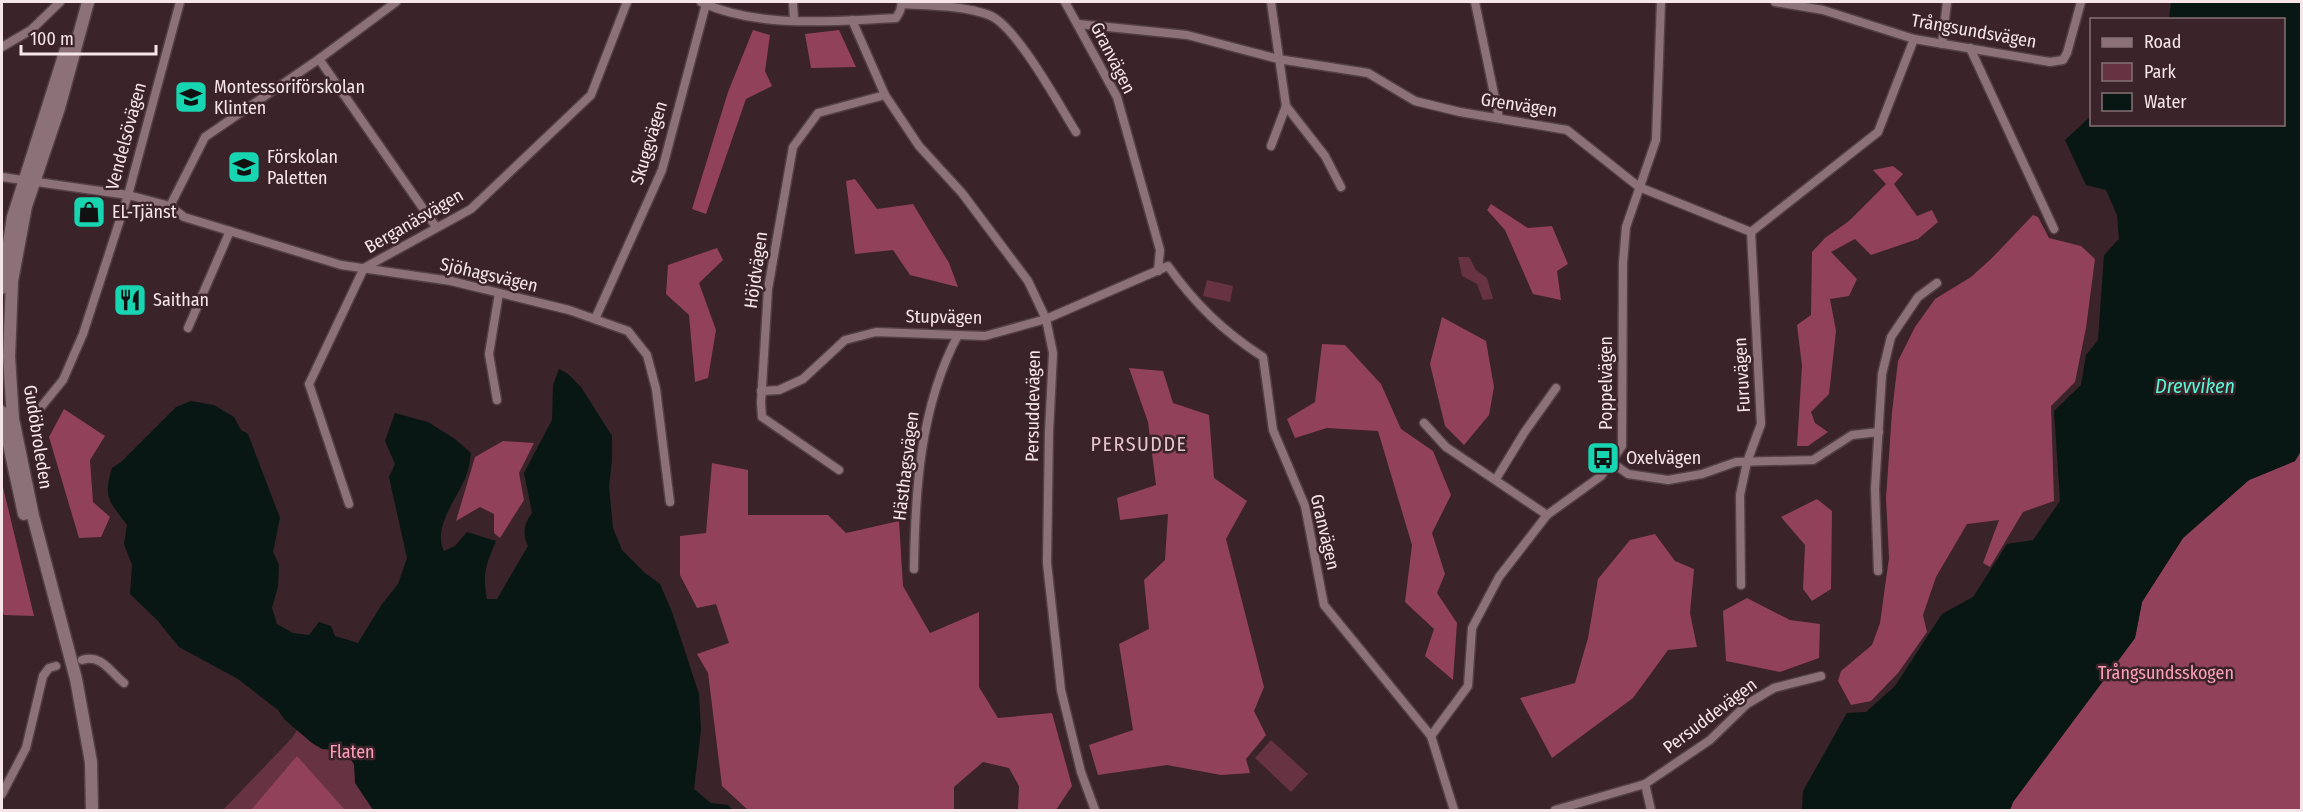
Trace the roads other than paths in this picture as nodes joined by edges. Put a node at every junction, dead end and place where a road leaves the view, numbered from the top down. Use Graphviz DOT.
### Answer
graph roads {
  1 [pos="60,2"];
  2 [pos="82,2"];
  3 [pos="88,2"];
  4 [pos="180,2"];
  5 [pos="396,2"];
  6 [pos="627,2"];
  7 [pos="793,2"];
  8 [pos="1065,2"];
  9 [pos="1271,2"];
  10 [pos="1474,2"];
  11 [pos="1660,2"];
  12 [pos="1775,2"];
  13 [pos="1947,2"];
  14 [pos="2081,2"];
  15 [pos="703,3"];
  16 [pos="902,3"];
  17 [pos="794,20"];
  18 [pos="852,20"];
  19 [pos="1078,24"];
  20 [pos="1914,39"];
  21 [pos="1942,44"];
  22 [pos="2,47"];
  23 [pos="1970,48"];
  24 [pos="319,59"];
  25 [pos="1278,59"];
  26 [pos="885,94"];
  27 [pos="1286,106"];
  28 [pos="1499,118"];
  29 [pos="1076,132"];
  30 [pos="1271,146"];
  31 [pos="2,177"];
  32 [pos="29,180"];
  33 [pos="1639,186"];
  34 [pos="1341,187"];
  35 [pos="128,195"];
  36 [pos="170,206"];
  37 [pos="436,227"];
  38 [pos="2054,229"];
  39 [pos="230,231"];
  40 [pos="1751,232"];
  41 [pos="1168,266"];
  42 [pos="364,268"];
  43 [pos="1158,271"];
  44 [pos="1937,283"];
  45 [pos="2,288"];
  46 [pos="499,293"];
  47 [pos="595,319"];
  48 [pos="1046,319"];
  49 [pos="188,328"];
  50 [pos="958,335"];
  51 [pos="1556,388"];
  52 [pos="761,391"];
  53 [pos="497,400"];
  54 [pos="41,407"];
  55 [pos="2,412"];
  56 [pos="1424,423"];
  57 [pos="1879,432"];
  58 [pos="1611,462"];
  59 [pos="1747,462"];
  60 [pos="839,470"];
  61 [pos="1496,479"];
  62 [pos="670,502"];
  63 [pos="349,504"];
  64 [pos="1547,515"];
  65 [pos="914,569"];
  66 [pos="1878,571"];
  67 [pos="1741,585"];
  68 [pos="82,660"];
  69 [pos="56,666"];
  70 [pos="1821,676"];
  71 [pos="124,683"];
  72 [pos="1431,736"];
  73 [pos="1645,784"];
  74 [pos="2,794"];
  75 [pos="85,810"];
  76 [pos="92,810"];
  77 [pos="1095,810"];
  78 [pos="1454,810"];
  79 [pos="1555,810"];
  80 [pos="1651,810"];
  1 -- 22 [label="street"];
  2 -- 32 [label="main road, Gudöbroleden"];
  3 -- 32 [label="main road, Gudöbroleden"];
  4 -- 35 [label="street, Vendelsövägen"];
  5 -- 24 [label="street"];
  6 -- 37 [label="street, Berganäsvägen"];
  7 -- 17 [label="street"];
  8 -- 19 [label="street, Granvägen"];
  9 -- 25 [label="street"];
  10 -- 28 [label="street"];
  11 -- 33 [label="street, Poppelvägen"];
  12 -- 20 [label="street, Trångsundsvägen"];
  13 -- 21 [label="street"];
  14 -- 23 [label="street, Trångsundsvägen"];
  15 -- 17 [label="street"];
  15 -- 47 [label="street, Skuggvägen"];
  16 -- 18 [label="street"];
  16 -- 29 [label="street"];
  17 -- 18 [label="street"];
  18 -- 26 [label="street, Persuddevägen"];
  19 -- 25 [label="street, Grenvägen"];
  19 -- 43 [label="street, Granvägen"];
  20 -- 21 [label="street, Trångsundsvägen"];
  20 -- 40 [label="street"];
  21 -- 23 [label="street, Trångsundsvägen"];
  23 -- 38 [label="street"];
  24 -- 36 [label="street"];
  24 -- 37 [label="street"];
  25 -- 27 [label="street"];
  25 -- 28 [label="street, Grenvägen"];
  26 -- 48 [label="street, Persuddevägen"];
  26 -- 52 [label="street, Höjdvägen"];
  27 -- 30 [label="street"];
  27 -- 34 [label="street"];
  28 -- 33 [label="street, Grenvägen"];
  31 -- 32 [label="street, Sjöhagsvägen"];
  32 -- 35 [label="street, Sjöhagsvägen"];
  32 -- 45 [label="main road, Gudöbroleden"];
  32 -- 76 [label="main road, Gudöbroleden"];
  33 -- 40 [label="street, Grenvägen"];
  33 -- 58 [label="street, Poppelvägen"];
  35 -- 36 [label="street, Sjöhagsvägen"];
  35 -- 54 [label="street, Vendelsövägen"];
  36 -- 39 [label="street, Sjöhagsvägen"];
  37 -- 42 [label="street, Berganäsvägen"];
  39 -- 42 [label="street, Sjöhagsvägen"];
  39 -- 49 [label="street"];
  40 -- 59 [label="street, Furuvägen"];
  41 -- 43 [label="street, Stupvägen"];
  41 -- 72 [label="street, Granvägen"];
  42 -- 46 [label="street, Sjöhagsvägen"];
  42 -- 63 [label="street, Berganäsvägen"];
  43 -- 48 [label="street, Stupvägen"];
  44 -- 57 [label="street"];
  46 -- 47 [label="street, Sjöhagsvägen"];
  46 -- 53 [label="street"];
  47 -- 62 [label="street, Sjöhagsvägen"];
  48 -- 50 [label="street, Stupvägen"];
  48 -- 77 [label="street, Persuddevägen"];
  50 -- 52 [label="street, Stupvägen"];
  50 -- 65 [label="street, Hästhagsvägen"];
  51 -- 61 [label="street"];
  52 -- 60 [label="street, Höjdvägen"];
  55 -- 75 [label="main road, Gudöbroleden"];
  56 -- 61 [label="street"];
  57 -- 59 [label="street"];
  57 -- 66 [label="street"];
  58 -- 59 [label="street"];
  58 -- 64 [label="street, Poppelvägen"];
  59 -- 67 [label="street, Furuvägen"];
  61 -- 64 [label="street"];
  64 -- 72 [label="street, Poppelvägen"];
  68 -- 71 [label="street"];
  69 -- 74 [label="street"];
  70 -- 73 [label="street, Persuddevägen"];
  72 -- 78 [label="street, Granvägen"];
  73 -- 79 [label="street, Persuddevägen"];
  73 -- 80 [label="street"];
}
